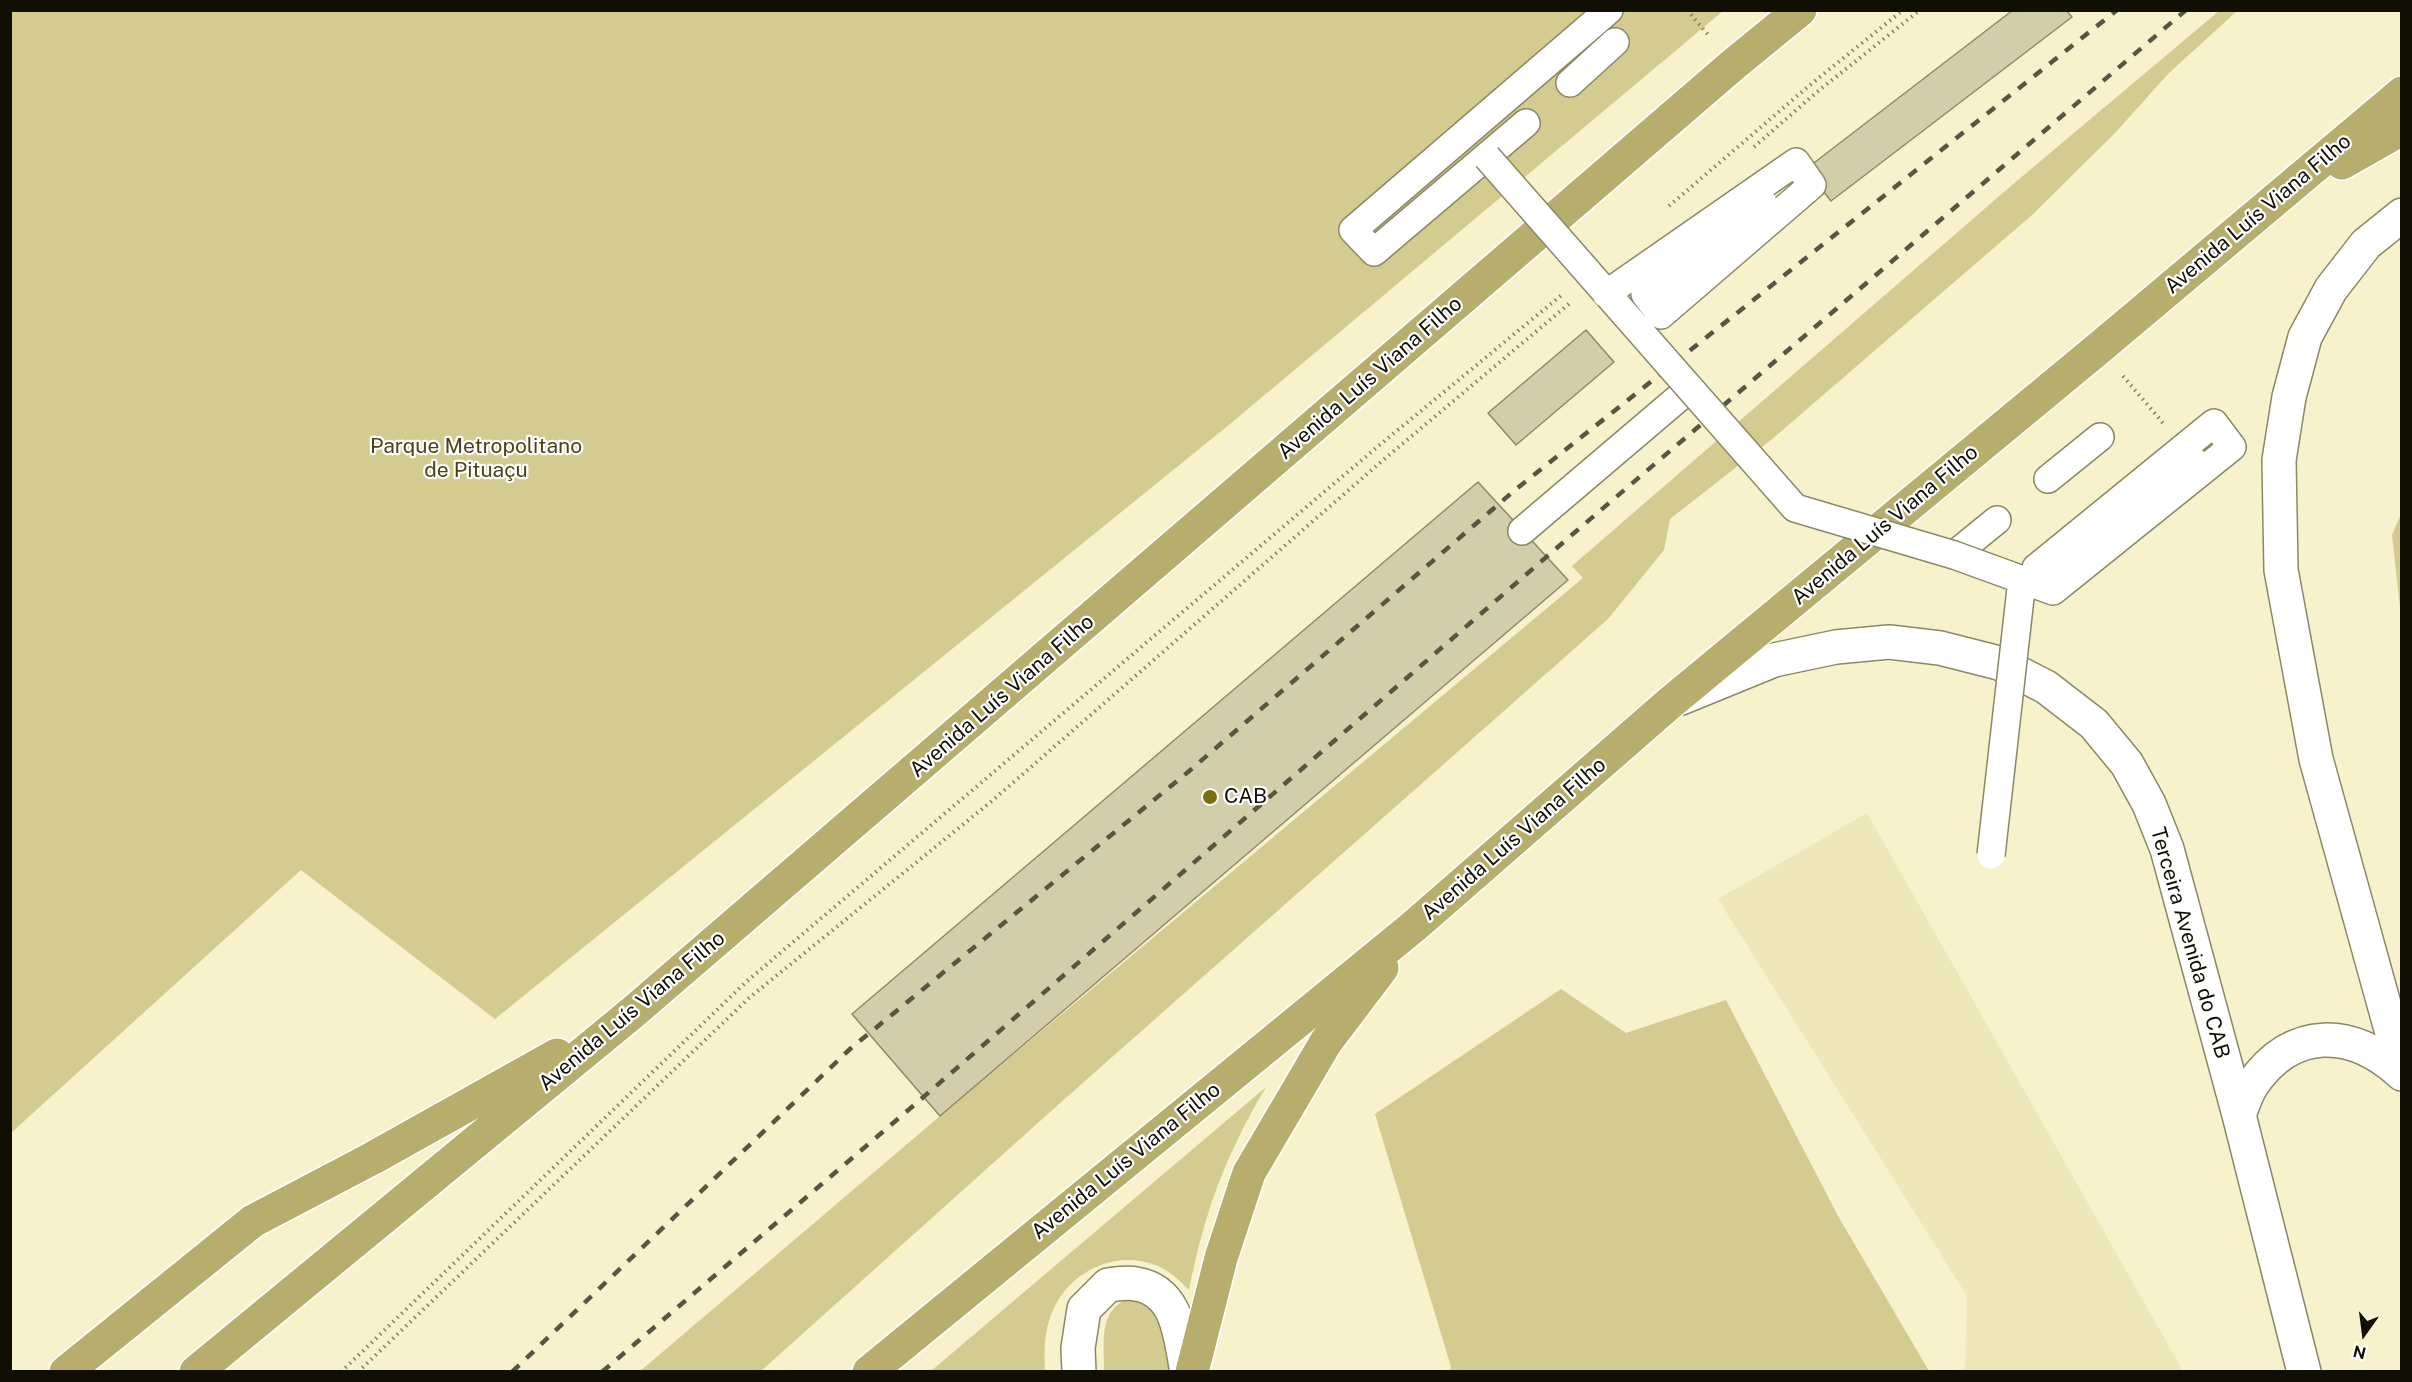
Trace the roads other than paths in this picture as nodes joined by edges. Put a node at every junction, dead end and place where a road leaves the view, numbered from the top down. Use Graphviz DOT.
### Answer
graph roads {
  1 [pos="1609,10"];
  2 [pos="1800,10"];
  3 [pos="1615,42"];
  4 [pos="1570,83"];
  5 [pos="2402,93"];
  6 [pos="1526,123"];
  7 [pos="2402,129"];
  8 [pos="1487,157"];
  9 [pos="2273,202"];
  10 [pos="1763,203"];
  11 [pos="2402,215"];
  12 [pos="1606,294"];
  13 [pos="1689,389"];
  14 [pos="2100,437"];
  15 [pos="2195,462"];
  16 [pos="2048,479"];
  17 [pos="1997,520"];
  18 [pos="1522,531"];
  19 [pos="1954,555"];
  20 [pos="2022,580"];
  21 [pos="1671,702"];
  22 [pos="1992,855"];
  23 [pos="1413,927"];
  24 [pos="632,1013"];
  25 [pos="2402,1069"];
  26 [pos="2402,1074"];
  27 [pos="2239,1115"];
  28 [pos="66,1371"];
  29 [pos="196,1371"];
  30 [pos="868,1371"];
  31 [pos="1079,1371"];
  32 [pos="1187,1371"];
  33 [pos="1192,1371"];
  34 [pos="2304,1371"];
  1 -- 8 [label="street"];
  2 -- 24 [label="highway, Avenida Luís Viana Filho"];
  3 -- 4 [label="street"];
  5 -- 9 [label="highway, Avenida Luís Viana Filho"];
  6 -- 8 [label="street"];
  7 -- 9 [label="highway"];
  8 -- 12 [label="street, bridge"];
  9 -- 21 [label="highway, Avenida Luís Viana Filho"];
  10 -- 12 [label="street, bridge"];
  11 -- 25 [label="main road"];
  12 -- 13 [label="street, bridge"];
  13 -- 18 [label="street"];
  13 -- 19 [label="street, bridge"];
  14 -- 16 [label="street"];
  15 -- 20 [label="street, bridge"];
  17 -- 19 [label="street"];
  19 -- 20 [label="street, bridge"];
  20 -- 22 [label="street, bridge"];
  21 -- 23 [label="highway, Avenida Luís Viana Filho"];
  21 -- 27 [label="main road, Terceira Avenida do CAB"];
  23 -- 30 [label="highway, Avenida Luís Viana Filho"];
  23 -- 33 [label="highway"];
  24 -- 28 [label="highway"];
  24 -- 29 [label="highway, Avenida Luís Viana Filho"];
  26 -- 27 [label="main road"];
  27 -- 34 [label="main road, Terceira Avenida do CAB"];
  31 -- 32 [label="main road"];
}
